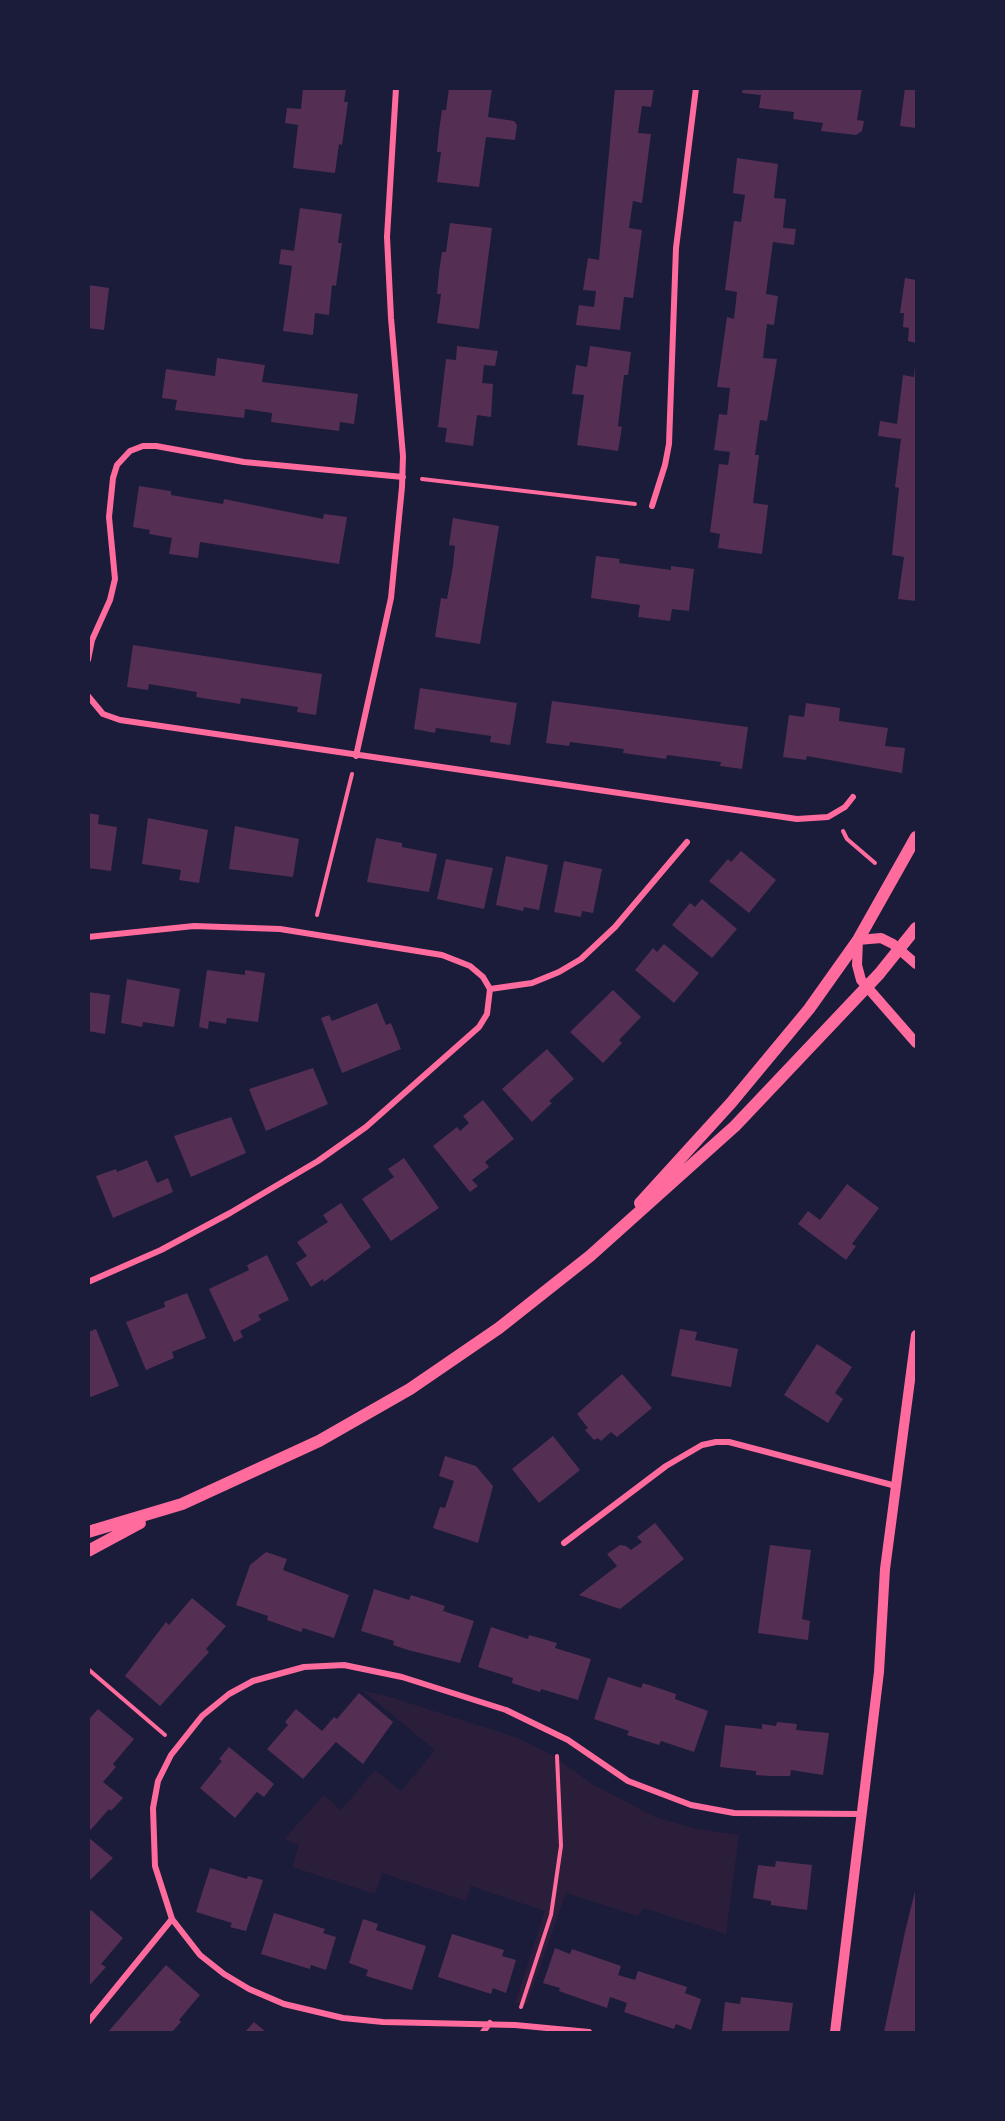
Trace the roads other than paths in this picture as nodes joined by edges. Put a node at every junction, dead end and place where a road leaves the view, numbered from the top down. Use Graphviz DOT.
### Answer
graph roads {
  1 [pos="396,88"];
  2 [pos="696,88"];
  3 [pos="403,477"];
  4 [pos="652,506"];
  5 [pos="88,660"];
  6 [pos="88,696"];
  7 [pos="356,756"];
  8 [pos="853,797"];
  9 [pos="916,837"];
  10 [pos="687,842"];
  11 [pos="916,928"];
  12 [pos="88,937"];
  13 [pos="858,940"];
  14 [pos="900,949"];
  15 [pos="916,964"];
  16 [pos="867,987"];
  17 [pos="490,988"];
  18 [pos="916,1042"];
  19 [pos="590,1257"];
  20 [pos="88,1282"];
  21 [pos="916,1341"];
  22 [pos="896,1486"];
  23 [pos="157,1513"];
  24 [pos="88,1532"];
  25 [pos="564,1543"];
  26 [pos="88,1551"];
  27 [pos="861,1814"];
  28 [pos="172,1918"];
  29 [pos="88,2022"];
  30 [pos="490,2024"];
  31 [pos="483,2032"];
  32 [pos="589,2032"];
  33 [pos="835,2032"];
  1 -- 3 [label="street"];
  2 -- 4 [label="street"];
  3 -- 5 [label="street"];
  3 -- 7 [label="street"];
  6 -- 7 [label="street"];
  7 -- 8 [label="street"];
  9 -- 13 [label="main road"];
  10 -- 17 [label="street"];
  11 -- 14 [label="main road"];
  12 -- 17 [label="street"];
  13 -- 14 [label="street"];
  13 -- 16 [label="street"];
  13 -- 19 [label="main road"];
  14 -- 15 [label="street"];
  14 -- 16 [label="main road"];
  16 -- 18 [label="street"];
  16 -- 19 [label="main road"];
  17 -- 20 [label="street"];
  19 -- 23 [label="main road"];
  21 -- 22 [label="street"];
  22 -- 25 [label="street"];
  22 -- 27 [label="street"];
  23 -- 24 [label="main road"];
  23 -- 26 [label="main road"];
  27 -- 28 [label="street"];
  27 -- 33 [label="street"];
  28 -- 29 [label="street"];
  28 -- 30 [label="street"];
  30 -- 31 [label="street"];
  30 -- 32 [label="street"];
}
